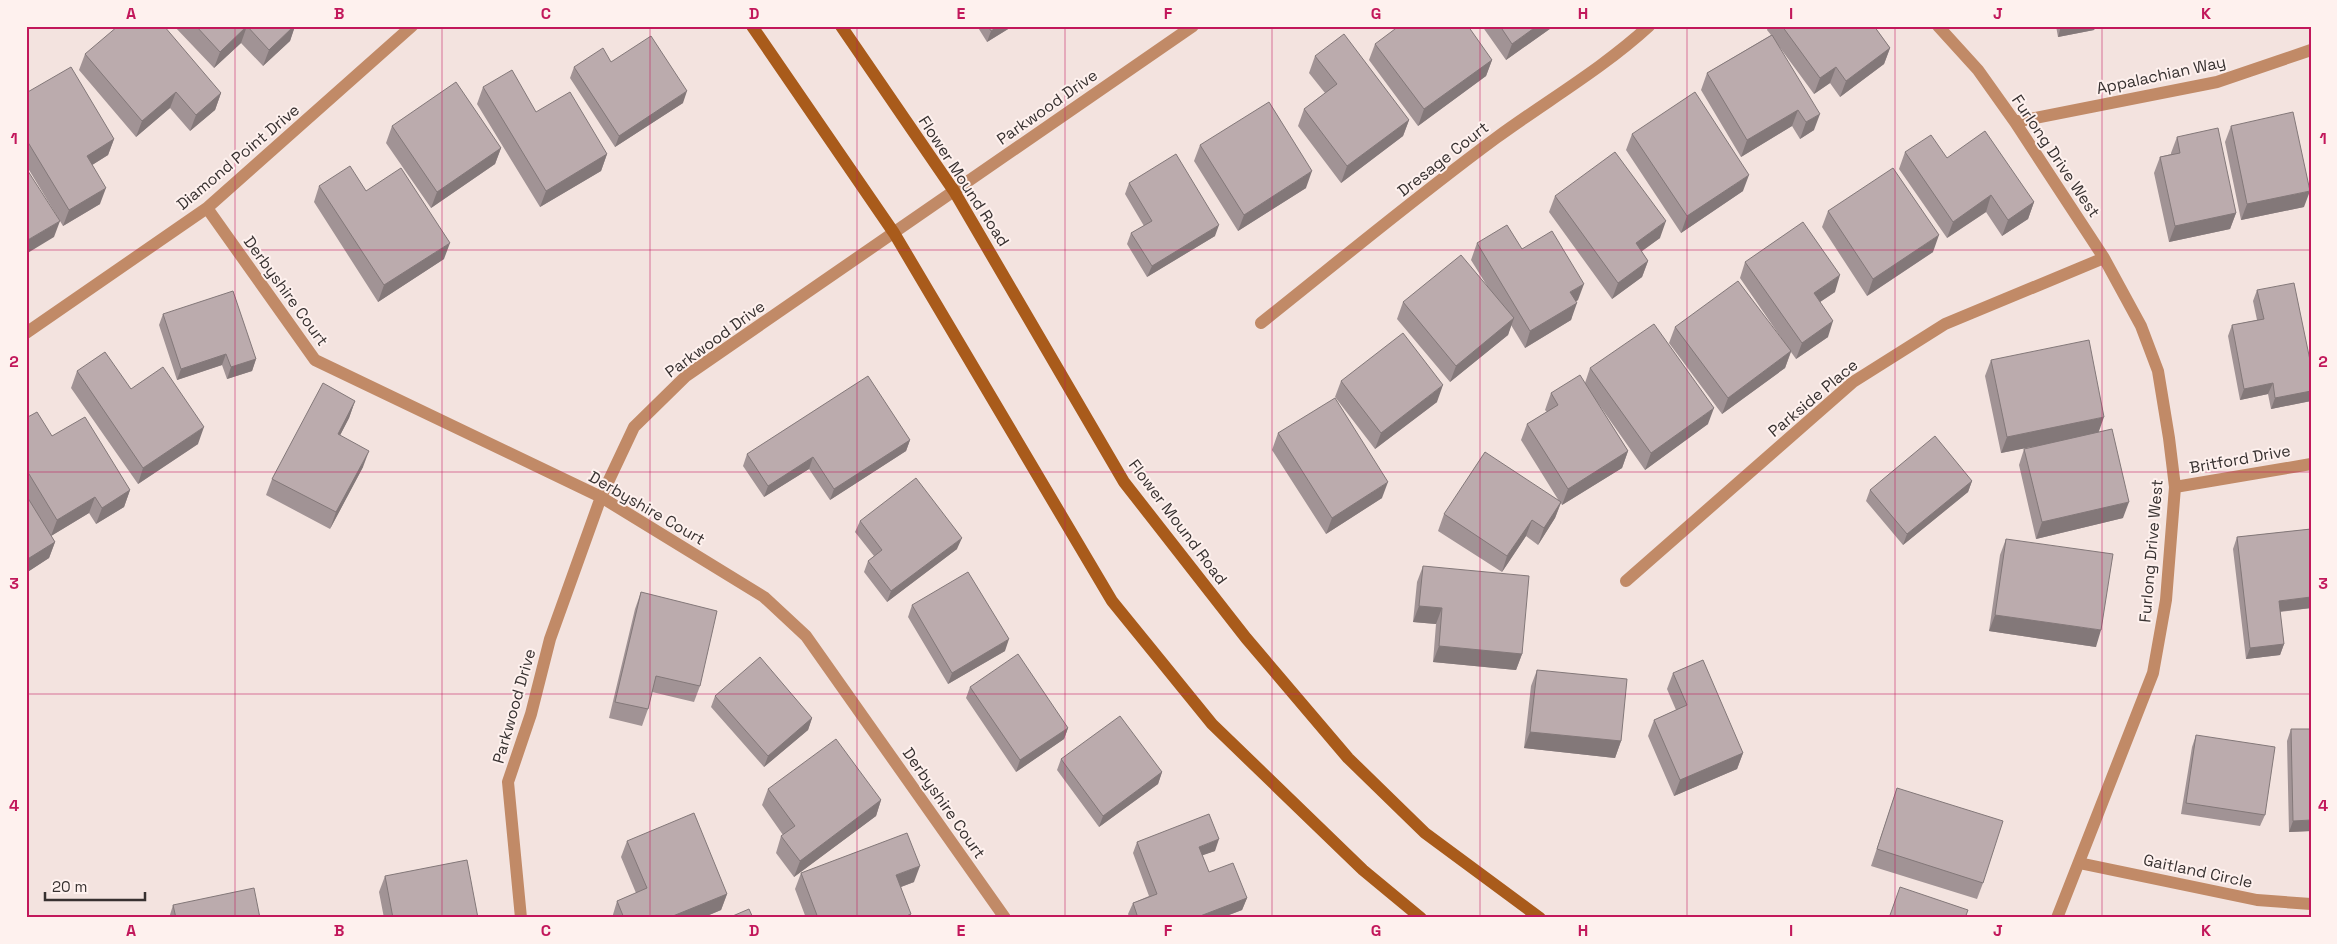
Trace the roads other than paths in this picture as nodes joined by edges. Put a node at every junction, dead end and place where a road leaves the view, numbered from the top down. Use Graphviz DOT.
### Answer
graph roads {
  1 [pos="412,26"];
  2 [pos="752,26"];
  3 [pos="841,26"];
  4 [pos="1193,26"];
  5 [pos="1649,26"];
  6 [pos="1938,26"];
  7 [pos="2311,50"];
  8 [pos="2015,122"];
  9 [pos="954,191"];
  10 [pos="207,208"];
  11 [pos="894,233"];
  12 [pos="2104,258"];
  13 [pos="1261,323"];
  14 [pos="26,333"];
  15 [pos="2311,464"];
  16 [pos="2175,487"];
  17 [pos="601,497"];
  18 [pos="1626,581"];
  19 [pos="2079,863"];
  20 [pos="2311,904"];
  21 [pos="521,918"];
  22 [pos="1005,918"];
  23 [pos="1421,918"];
  24 [pos="1540,918"];
  25 [pos="2057,918"];
  1 -- 10 [label="street, Diamond Point Drive"];
  2 -- 11 [label="main road"];
  3 -- 9 [label="main road, Flower Mound Road"];
  4 -- 9 [label="street, Parkwood Drive"];
  5 -- 13 [label="street, Dresage Court"];
  6 -- 8 [label="street, Furlong Drive West"];
  7 -- 8 [label="street, Appalachian Way"];
  8 -- 12 [label="street, Furlong Drive West"];
  9 -- 11 [label="street, Parkwood Drive"];
  9 -- 24 [label="main road, Flower Mound Road"];
  10 -- 14 [label="street, Diamond Point Drive"];
  10 -- 17 [label="street, Derbyshire Court"];
  11 -- 17 [label="street, Parkwood Drive"];
  11 -- 23 [label="main road"];
  12 -- 16 [label="street, Furlong Drive West"];
  12 -- 18 [label="street, Parkside Place"];
  15 -- 16 [label="street, Britford Drive"];
  16 -- 19 [label="street, Furlong Drive West"];
  17 -- 21 [label="street, Parkwood Drive"];
  17 -- 22 [label="street, Derbyshire Court"];
  19 -- 20 [label="street, Gaitland Circle"];
  19 -- 25 [label="street, Furlong Drive West"];
}
